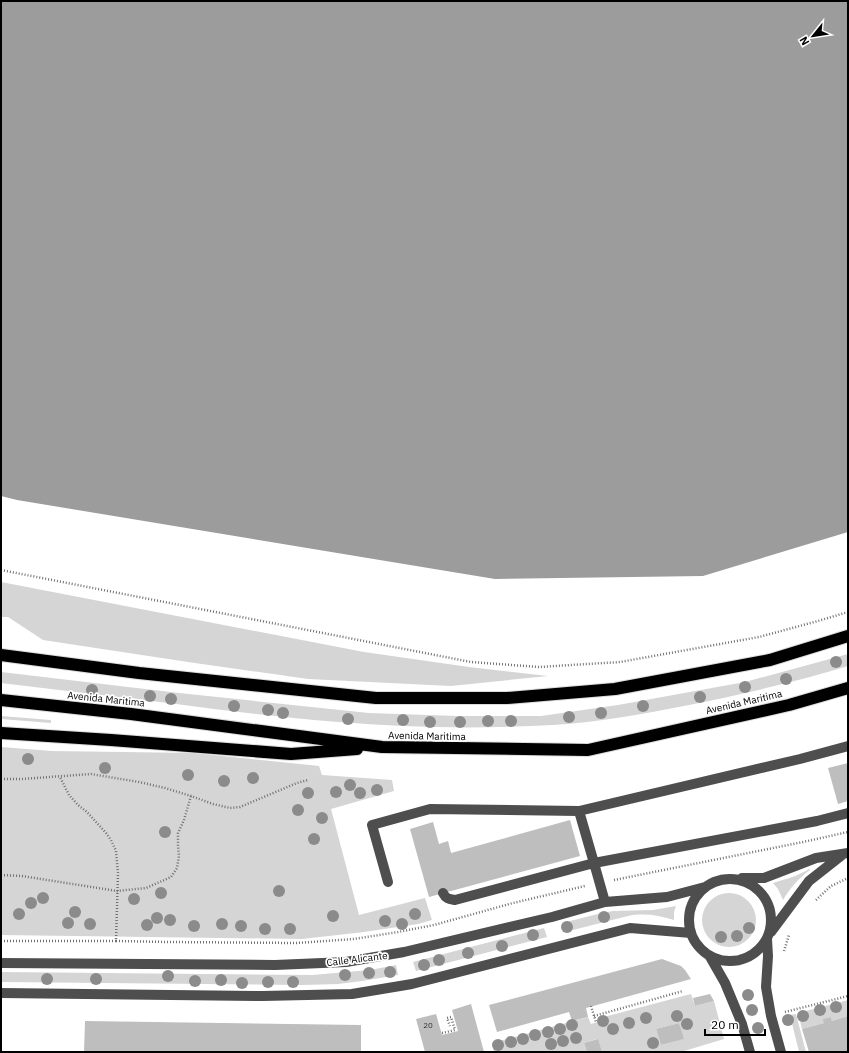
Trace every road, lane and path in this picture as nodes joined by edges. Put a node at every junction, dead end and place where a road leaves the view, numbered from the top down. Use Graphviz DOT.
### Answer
graph roads {
  1 [pos="1,570"];
  2 [pos="848,612"];
  3 [pos="848,636"];
  4 [pos="1,655"];
  5 [pos="848,688"];
  6 [pos="1,700"];
  7 [pos="1,733"];
  8 [pos="848,746"];
  9 [pos="382,747"];
  10 [pos="60,777"];
  11 [pos="1,779"];
  12 [pos="308,780"];
  13 [pos="191,796"];
  14 [pos="579,811"];
  15 [pos="848,813"];
  16 [pos="847,853"];
  17 [pos="594,863"];
  18 [pos="1,875"];
  19 [pos="734,878"];
  20 [pos="848,878"];
  21 [pos="388,882"];
  22 [pos="705,887"];
  23 [pos="117,891"];
  24 [pos="443,893"];
  25 [pos="605,902"];
  26 [pos="813,902"];
  27 [pos="790,932"];
  28 [pos="691,933"];
  29 [pos="768,936"];
  30 [pos="1,941"];
  31 [pos="783,953"];
  32 [pos="709,956"];
  33 [pos="1,963"];
  34 [pos="683,991"];
  35 [pos="1,993"];
  36 [pos="848,996"];
  37 [pos="591,1006"];
  38 [pos="783,1006"];
  39 [pos="594,1016"];
  40 [pos="596,1022"];
  41 [pos="450,1026"];
  42 [pos="442,1033"];
  43 [pos="750,1052"];
  44 [pos="781,1052"];
  1 -- 2 [label="path"];
  3 -- 4 [label="highway"];
  5 -- 9 [label="highway, Avenida Maritima"];
  6 -- 9 [label="highway, Avenida Maritima"];
  7 -- 9 [label="highway"];
  8 -- 14 [label="street"];
  10 -- 11 [label="path"];
  10 -- 13 [label="path"];
  10 -- 23 [label="path"];
  12 -- 13 [label="path"];
  13 -- 23 [label="path"];
  14 -- 17 [label="street"];
  14 -- 21 [label="street"];
  15 -- 17 [label="street"];
  16 -- 19 [label="street"];
  16 -- 29 [label="street"];
  17 -- 24 [label="street"];
  17 -- 25 [label="street"];
  18 -- 23 [label="path"];
  19 -- 22 [label="street"];
  19 -- 29 [label="street"];
  20 -- 26 [label="path"];
  22 -- 25 [label="street, Calle Alicante"];
  22 -- 28 [label="street"];
  23 -- 30 [label="path"];
  25 -- 33 [label="street, Calle Alicante"];
  27 -- 31 [label="path"];
  28 -- 32 [label="street"];
  28 -- 35 [label="street"];
  29 -- 32 [label="street"];
  29 -- 44 [label="street"];
  32 -- 43 [label="street"];
  34 -- 39 [label="path"];
  36 -- 38 [label="path"];
  37 -- 39 [label="path"];
  39 -- 40 [label="path"];
  41 -- 42 [label="path"];
}
